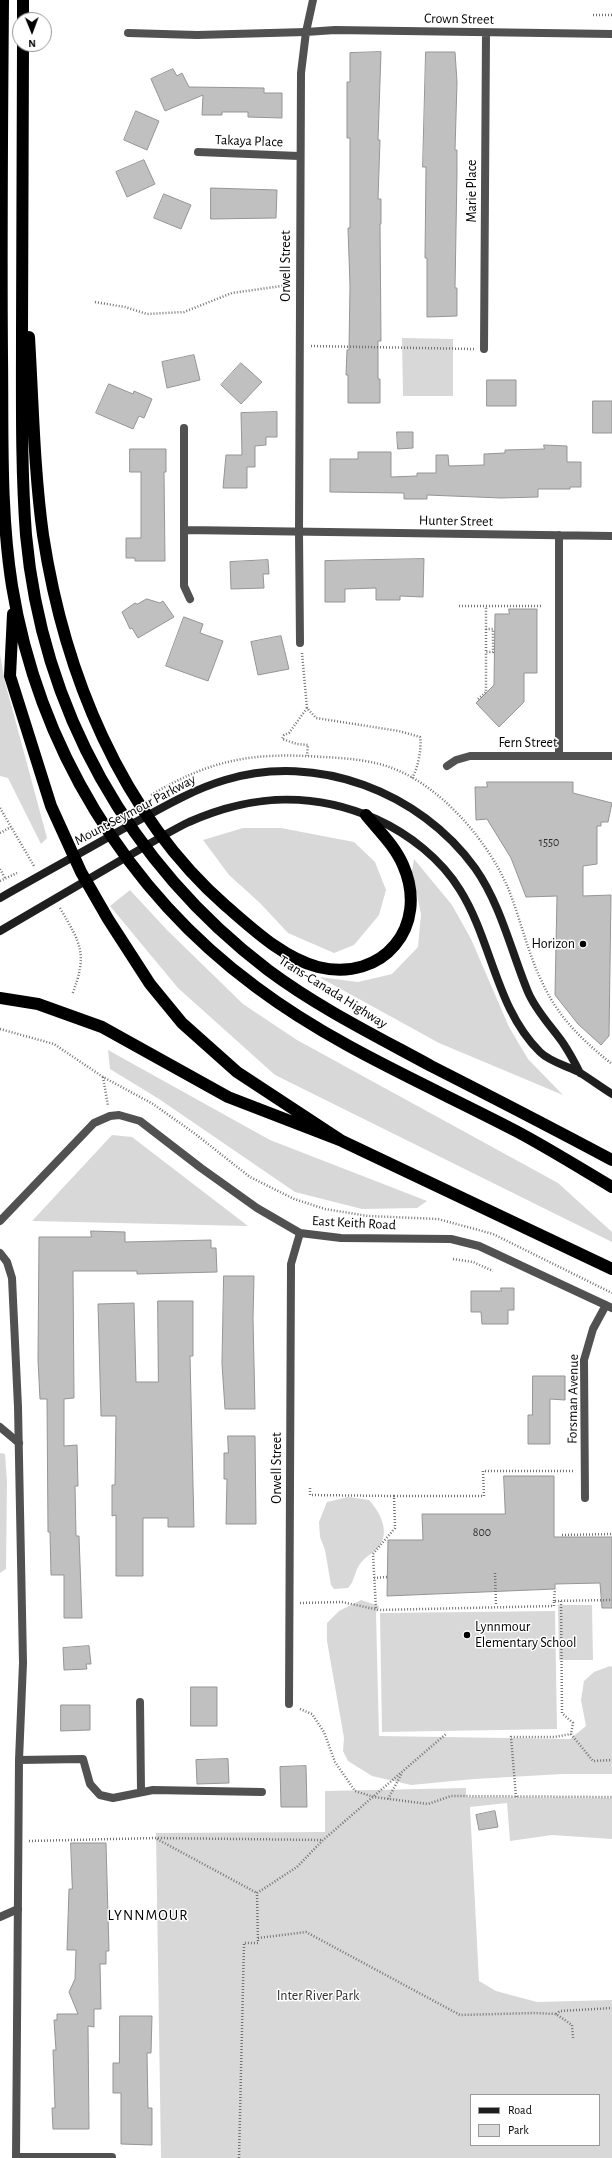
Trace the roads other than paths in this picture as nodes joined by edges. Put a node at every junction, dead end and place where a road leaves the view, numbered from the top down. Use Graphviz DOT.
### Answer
graph roads {
  1 [pos="3,0"];
  2 [pos="22,0"];
  3 [pos="313,0"];
  4 [pos="22,12"];
  5 [pos="306,32"];
  6 [pos="486,32"];
  7 [pos="128,33"];
  8 [pos="612,34"];
  9 [pos="22,52"];
  10 [pos="198,152"];
  11 [pos="299,156"];
  12 [pos="22,212"];
  13 [pos="0,214"];
  14 [pos="484,349"];
  15 [pos="184,428"];
  16 [pos="185,530"];
  17 [pos="299,532"];
  18 [pos="559,535"];
  19 [pos="612,536"];
  20 [pos="14,594"];
  21 [pos="190,599"];
  22 [pos="300,643"];
  23 [pos="559,755"];
  24 [pos="612,756"];
  25 [pos="447,766"];
  26 [pos="366,815"];
  27 [pos="0,898"];
  28 [pos="0,931"];
  29 [pos="0,998"];
  30 [pos="581,1073"];
  31 [pos="612,1094"];
  32 [pos="565,1135"];
  33 [pos="342,1141"];
  34 [pos="612,1156"];
  35 [pos="612,1160"];
  36 [pos="612,1187"];
  37 [pos="0,1221"];
  38 [pos="300,1233"];
  39 [pos="0,1253"];
  40 [pos="612,1269"];
  41 [pos="609,1307"];
  42 [pos="0,1426"];
  43 [pos="19,1444"];
  44 [pos="585,1498"];
  45 [pos="140,1702"];
  46 [pos="289,1704"];
  47 [pos="19,1760"];
  48 [pos="141,1791"];
  49 [pos="262,1792"];
  50 [pos="18,1909"];
  51 [pos="0,1916"];
  52 [pos="112,2157"];
  53 [pos="16,2158"];
  1 -- 13 [label="highway"];
  2 -- 4 [label="highway"];
  3 -- 5 [label="street, Orwell Street"];
  5 -- 6 [label="street, Crown Street"];
  5 -- 7 [label="street, Crown Street"];
  5 -- 11 [label="street, Orwell Street"];
  6 -- 8 [label="street, Crown Street"];
  6 -- 14 [label="street, Marie Place"];
  9 -- 12 [label="highway, Trans-Canada Highway"];
  10 -- 11 [label="street, Takaya Place"];
  11 -- 17 [label="street, Orwell Street"];
  12 -- 26 [label="highway"];
  12 -- 32 [label="highway, Trans-Canada Highway"];
  13 -- 20 [label="highway"];
  15 -- 16 [label="street"];
  16 -- 17 [label="street, Hunter Street"];
  16 -- 21 [label="street"];
  17 -- 18 [label="street, Hunter Street"];
  17 -- 22 [label="street, Orwell Street"];
  18 -- 19 [label="street, Hunter Street"];
  18 -- 23 [label="street"];
  20 -- 33 [label="highway"];
  20 -- 36 [label="highway"];
  23 -- 24 [label="street, Fern Street"];
  23 -- 25 [label="street, Fern Street"];
  26 -- 28 [label="main road"];
  26 -- 30 [label="main road"];
  27 -- 30 [label="main road, Mount Seymour Parkway"];
  29 -- 33 [label="highway"];
  30 -- 31 [label="main road"];
  32 -- 34 [label="highway"];
  32 -- 35 [label="highway, Trans-Canada Highway"];
  33 -- 40 [label="highway"];
  37 -- 38 [label="street, East Keith Road"];
  38 -- 41 [label="street, East Keith Road"];
  38 -- 46 [label="street, Orwell Street"];
  39 -- 43 [label="street"];
  41 -- 44 [label="street, Forsman Avenue"];
  42 -- 43 [label="street"];
  43 -- 47 [label="street"];
  45 -- 48 [label="street"];
  47 -- 48 [label="street"];
  47 -- 50 [label="street"];
  48 -- 49 [label="street"];
  50 -- 51 [label="street"];
  50 -- 53 [label="street"];
  52 -- 53 [label="street"];
}
